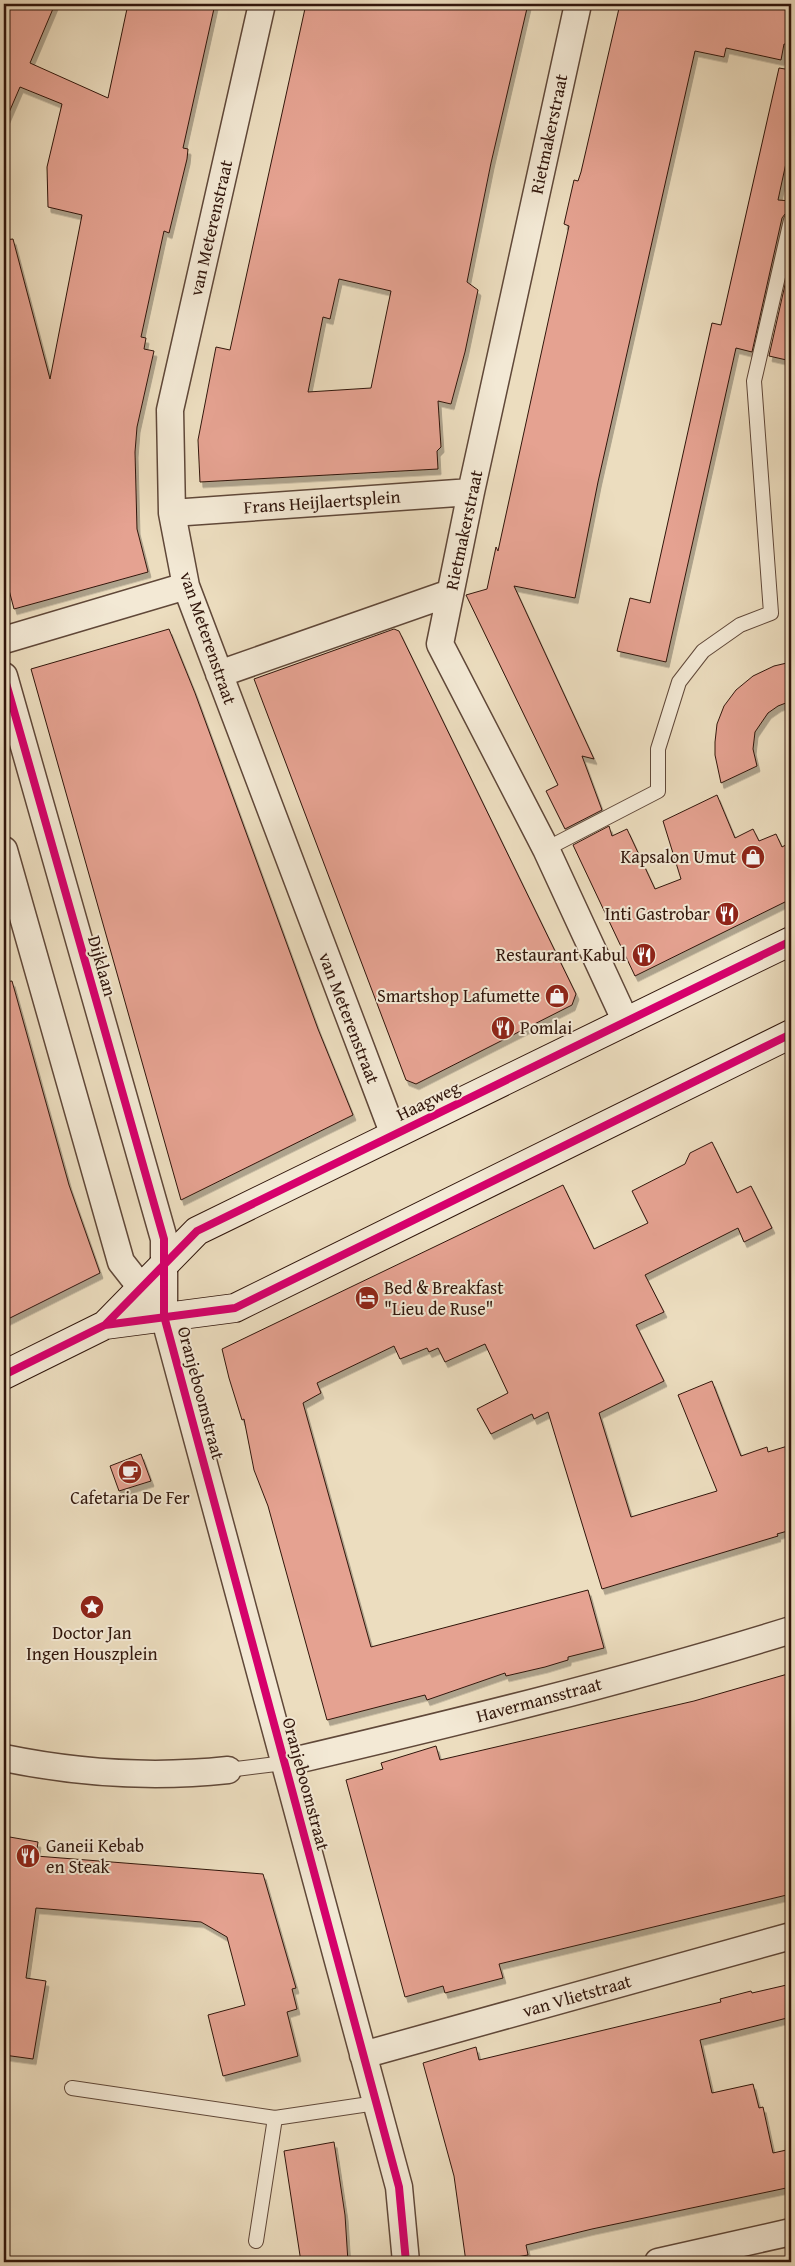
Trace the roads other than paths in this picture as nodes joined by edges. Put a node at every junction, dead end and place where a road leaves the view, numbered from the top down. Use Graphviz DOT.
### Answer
graph roads {
  1 [pos="262,4"];
  2 [pos="578,4"];
  3 [pos="791,220"];
  4 [pos="471,492"];
  5 [pos="172,513"];
  6 [pos="186,586"];
  7 [pos="450,593"];
  8 [pos="4,640"];
  9 [pos="219,674"];
  10 [pos="4,676"];
  11 [pos="546,849"];
  12 [pos="4,850"];
  13 [pos="791,941"];
  14 [pos="626,1022"];
  15 [pos="791,1034"];
  16 [pos="394,1135"];
  17 [pos="165,1264"];
  18 [pos="142,1288"];
  19 [pos="164,1316"];
  20 [pos="105,1325"];
  21 [pos="4,1375"];
  22 [pos="791,1630"];
  23 [pos="4,1758"];
  24 [pos="284,1763"];
  25 [pos="228,1770"];
  26 [pos="791,1936"];
  27 [pos="363,2055"];
  28 [pos="72,2088"];
  29 [pos="376,2103"];
  30 [pos="275,2118"];
  31 [pos="791,2232"];
  32 [pos="256,2241"];
  33 [pos="406,2262"];
  34 [pos="658,2262"];
  1 -- 5 [label="street, van Meterenstraat"];
  2 -- 4 [label="street, Rietmakerstraat"];
  3 -- 11 [label="lane"];
  4 -- 5 [label="street, Frans Heijlaertsplein"];
  4 -- 7 [label="street, Rietmakerstraat"];
  5 -- 6 [label="street, van Meterenstraat"];
  6 -- 8 [label="street"];
  6 -- 9 [label="street, van Meterenstraat"];
  7 -- 9 [label="street"];
  7 -- 11 [label="street, Rietmakerstraat"];
  9 -- 16 [label="street, van Meterenstraat"];
  10 -- 17 [label="street, Dijklaan"];
  11 -- 14 [label="street, Rietmakerstraat"];
  12 -- 18 [label="street"];
  13 -- 14 [label="main road, Haagweg"];
  14 -- 16 [label="main road, Haagweg"];
  15 -- 19 [label="main road, Haagweg"];
  16 -- 17 [label="main road, Haagweg"];
  17 -- 18 [label="main road, Haagweg"];
  17 -- 19 [label="street, Dijklaan"];
  18 -- 19 [label="street"];
  18 -- 20 [label="main road, Haagweg"];
  19 -- 20 [label="main road, Haagweg"];
  19 -- 24 [label="street, Oranjeboomstraat"];
  20 -- 21 [label="main road, Haagweg"];
  22 -- 24 [label="street, Havermansstraat"];
  23 -- 25 [label="street"];
  24 -- 25 [label="lane"];
  24 -- 27 [label="street, Oranjeboomstraat"];
  26 -- 27 [label="street, van Vlietstraat"];
  27 -- 29 [label="street, Oranjeboomstraat"];
  28 -- 30 [label="lane"];
  29 -- 30 [label="lane"];
  29 -- 33 [label="street, Oranjeboomstraat"];
  30 -- 32 [label="lane"];
  31 -- 34 [label="street"];
}
